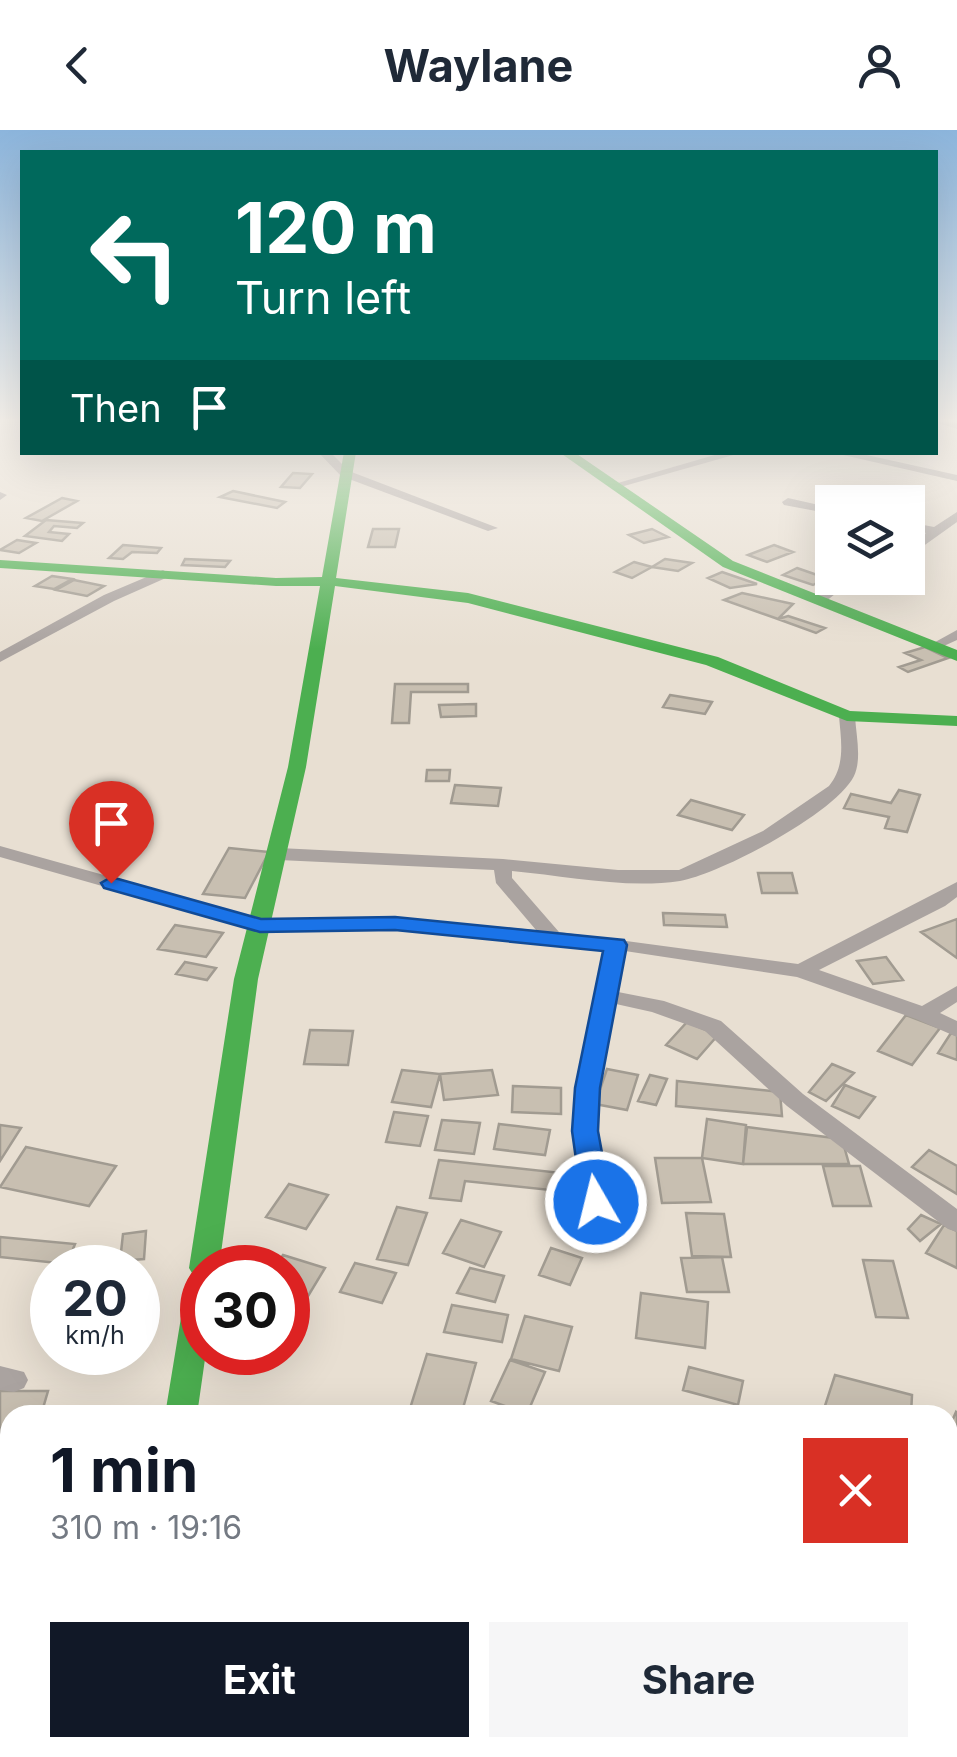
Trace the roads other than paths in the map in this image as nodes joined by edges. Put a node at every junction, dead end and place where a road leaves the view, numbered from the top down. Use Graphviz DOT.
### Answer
graph roads {
  1 [pos="341,497"];
  2 [pos="419,497"];
  3 [pos="634,497"];
  4 [pos="788,502"];
  5 [pos="815,508"];
  6 [pos="957,516"];
  7 [pos="492,528"];
  8 [pos="925,530"];
  9 [pos="935,532"];
  10 [pos="925,540"];
  11 [pos="0,564"];
  12 [pos="163,574"];
  13 [pos="327,581"];
  14 [pos="276,582"];
  15 [pos="825,595"];
  16 [pos="820,599"];
  17 [pos="323,606"];
  18 [pos="957,634"];
  19 [pos="935,646"];
  20 [pos="957,656"];
  21 [pos="0,658"];
  22 [pos="847,716"];
  23 [pos="957,721"];
  24 [pos="0,851"];
  25 [pos="279,854"];
  26 [pos="502,865"];
  27 [pos="957,888"];
  28 [pos="260,926"];
  29 [pos="553,937"];
  30 [pos="616,945"];
  31 [pos="801,971"];
  32 [pos="957,994"];
  33 [pos="607,996"];
  34 [pos="924,1014"];
  35 [pos="957,1030"];
  36 [pos="596,1202"];
  37 [pos="957,1222"];
  38 [pos="207,1245"];
  39 [pos="187,1375"];
  40 [pos="183,1405"];
  1 -- 13 [label="street"];
  2 -- 7 [label="street"];
  3 -- 16 [label="street"];
  4 -- 5 [label="street"];
  6 -- 9 [label="street"];
  8 -- 9 [label="street"];
  9 -- 10 [label="street"];
  11 -- 12 [label="street"];
  12 -- 14 [label="street"];
  12 -- 21 [label="street"];
  13 -- 14 [label="street"];
  13 -- 17 [label="street"];
  13 -- 22 [label="street"];
  14 -- 17 [label="street"];
  15 -- 16 [label="street"];
  16 -- 19 [label="street"];
  17 -- 25 [label="street"];
  18 -- 19 [label="street"];
  19 -- 20 [label="street"];
  22 -- 23 [label="street"];
  22 -- 26 [label="street"];
  24 -- 28 [label="street"];
  25 -- 26 [label="street"];
  25 -- 28 [label="street"];
  26 -- 29 [label="street"];
  27 -- 31 [label="street"];
  28 -- 29 [label="street"];
  28 -- 38 [label="street"];
  29 -- 30 [label="street"];
  30 -- 31 [label="street"];
  30 -- 33 [label="street"];
  31 -- 34 [label="street"];
  32 -- 34 [label="street"];
  33 -- 36 [label="street"];
  33 -- 37 [label="street"];
  34 -- 35 [label="street"];
  39 -- 40 [label="street"];
}
